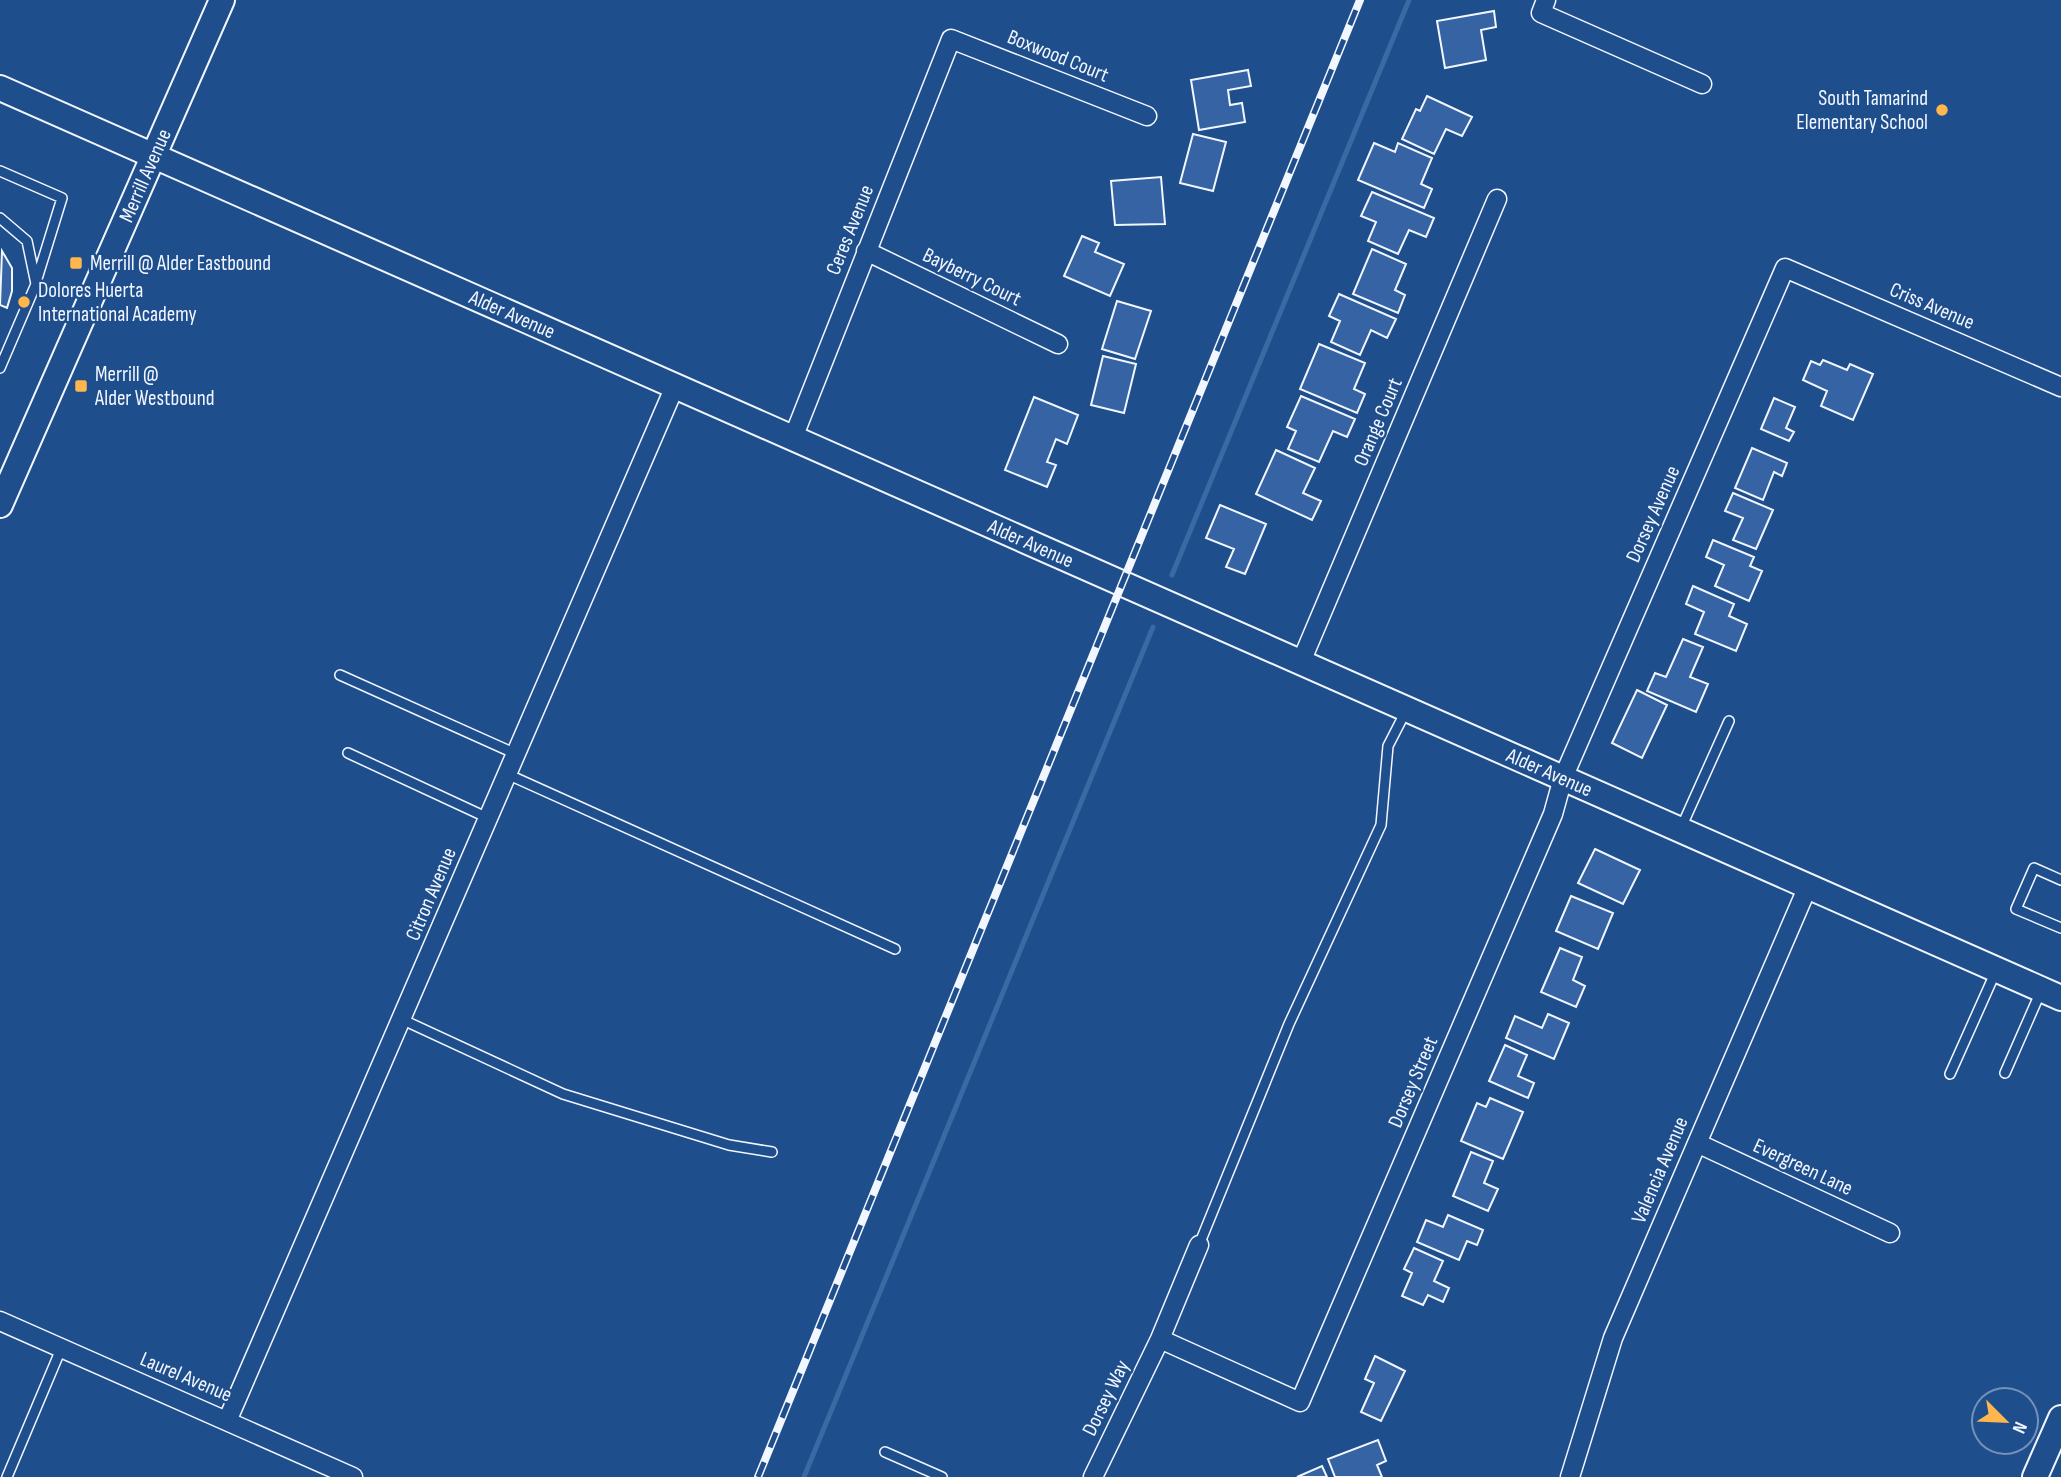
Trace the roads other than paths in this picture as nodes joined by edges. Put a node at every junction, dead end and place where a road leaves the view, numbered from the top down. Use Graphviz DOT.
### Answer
graph roads {
  1 [pos="222,0"];
  2 [pos="1543,7"];
  3 [pos="951,39"];
  4 [pos="1702,84"];
  5 [pos="0,88"];
  6 [pos="1147,116"];
  7 [pos="153,156"];
  8 [pos="0,171"];
  9 [pos="1497,199"];
  10 [pos="0,218"];
  11 [pos="866,251"];
  12 [pos="1786,268"];
  13 [pos="36,284"];
  14 [pos="1058,344"];
  15 [pos="0,368"];
  16 [pos="675,386"];
  17 [pos="2061,387"];
  18 [pos="793,438"];
  19 [pos="0,505"];
  20 [pos="1301,662"];
  21 [pos="340,675"];
  22 [pos="1407,709"];
  23 [pos="1729,721"];
  24 [pos="348,753"];
  25 [pos="516,754"];
  26 [pos="507,774"];
  27 [pos="1563,778"];
  28 [pos="488,818"];
  29 [pos="1681,830"];
  30 [pos="2061,880"];
  31 [pos="1808,886"];
  32 [pos="2061,928"];
  33 [pos="895,949"];
  34 [pos="1997,969"];
  35 [pos="2051,993"];
  36 [pos="401,1019"];
  37 [pos="2005,1073"];
  38 [pos="1950,1074"];
  39 [pos="1697,1143"];
  40 [pos="772,1152"];
  41 [pos="1890,1233"];
  42 [pos="1199,1245"];
  43 [pos="1,1324"];
  44 [pos="1160,1339"];
  45 [pos="61,1349"];
  46 [pos="2061,1418"];
  47 [pos="228,1419"];
  48 [pos="886,1452"];
  49 [pos="329,1472"];
  50 [pos="7,1477"];
  51 [pos="353,1477"];
  52 [pos="942,1477"];
  53 [pos="1093,1477"];
  54 [pos="1570,1477"];
  55 [pos="2035,1477"];
  1 -- 7 [label="main road, Merrill Avenue"];
  2 -- 4 [label="street"];
  3 -- 6 [label="street, Boxwood Court"];
  3 -- 11 [label="street, Ceres Avenue"];
  5 -- 7 [label="main road, Alder Avenue"];
  7 -- 16 [label="main road, Alder Avenue"];
  7 -- 19 [label="main road, Merrill Avenue"];
  8 -- 13 [label="lane"];
  9 -- 20 [label="street, Orange Court"];
  10 -- 13 [label="lane"];
  11 -- 14 [label="street, Bayberry Court"];
  11 -- 18 [label="street, Ceres Avenue"];
  12 -- 17 [label="street, Criss Avenue"];
  12 -- 27 [label="street, Dorsey Avenue"];
  13 -- 15 [label="lane"];
  16 -- 18 [label="main road, Alder Avenue"];
  16 -- 25 [label="street, Citron Avenue"];
  18 -- 20 [label="main road, Alder Avenue"];
  20 -- 22 [label="main road, Alder Avenue"];
  21 -- 25 [label="lane"];
  22 -- 27 [label="main road, Alder Avenue"];
  22 -- 42 [label="lane"];
  23 -- 29 [label="lane"];
  24 -- 28 [label="lane"];
  25 -- 26 [label="street, Citron Avenue"];
  26 -- 28 [label="street, Citron Avenue"];
  26 -- 33 [label="lane"];
  27 -- 29 [label="main road, Alder Avenue"];
  27 -- 44 [label="street, Dorsey Street"];
  28 -- 36 [label="street, Citron Avenue"];
  29 -- 31 [label="main road, Alder Avenue"];
  30 -- 32 [label="lane"];
  31 -- 34 [label="main road, Alder Avenue"];
  31 -- 39 [label="street, Valencia Avenue"];
  34 -- 35 [label="main road, Alder Avenue"];
  34 -- 38 [label="lane"];
  35 -- 37 [label="lane"];
  36 -- 40 [label="lane"];
  36 -- 47 [label="street, Citron Avenue"];
  39 -- 41 [label="street, Evergreen Lane"];
  39 -- 54 [label="street, Valencia Avenue"];
  42 -- 44 [label="street, Dorsey Way"];
  43 -- 45 [label="street, Laurel Avenue"];
  44 -- 53 [label="street, Dorsey Way"];
  45 -- 47 [label="street, Laurel Avenue"];
  45 -- 50 [label="lane"];
  46 -- 55 [label="main road"];
  47 -- 49 [label="street, Laurel Avenue"];
  48 -- 52 [label="lane"];
  49 -- 51 [label="street, Laurel Avenue"];
}
